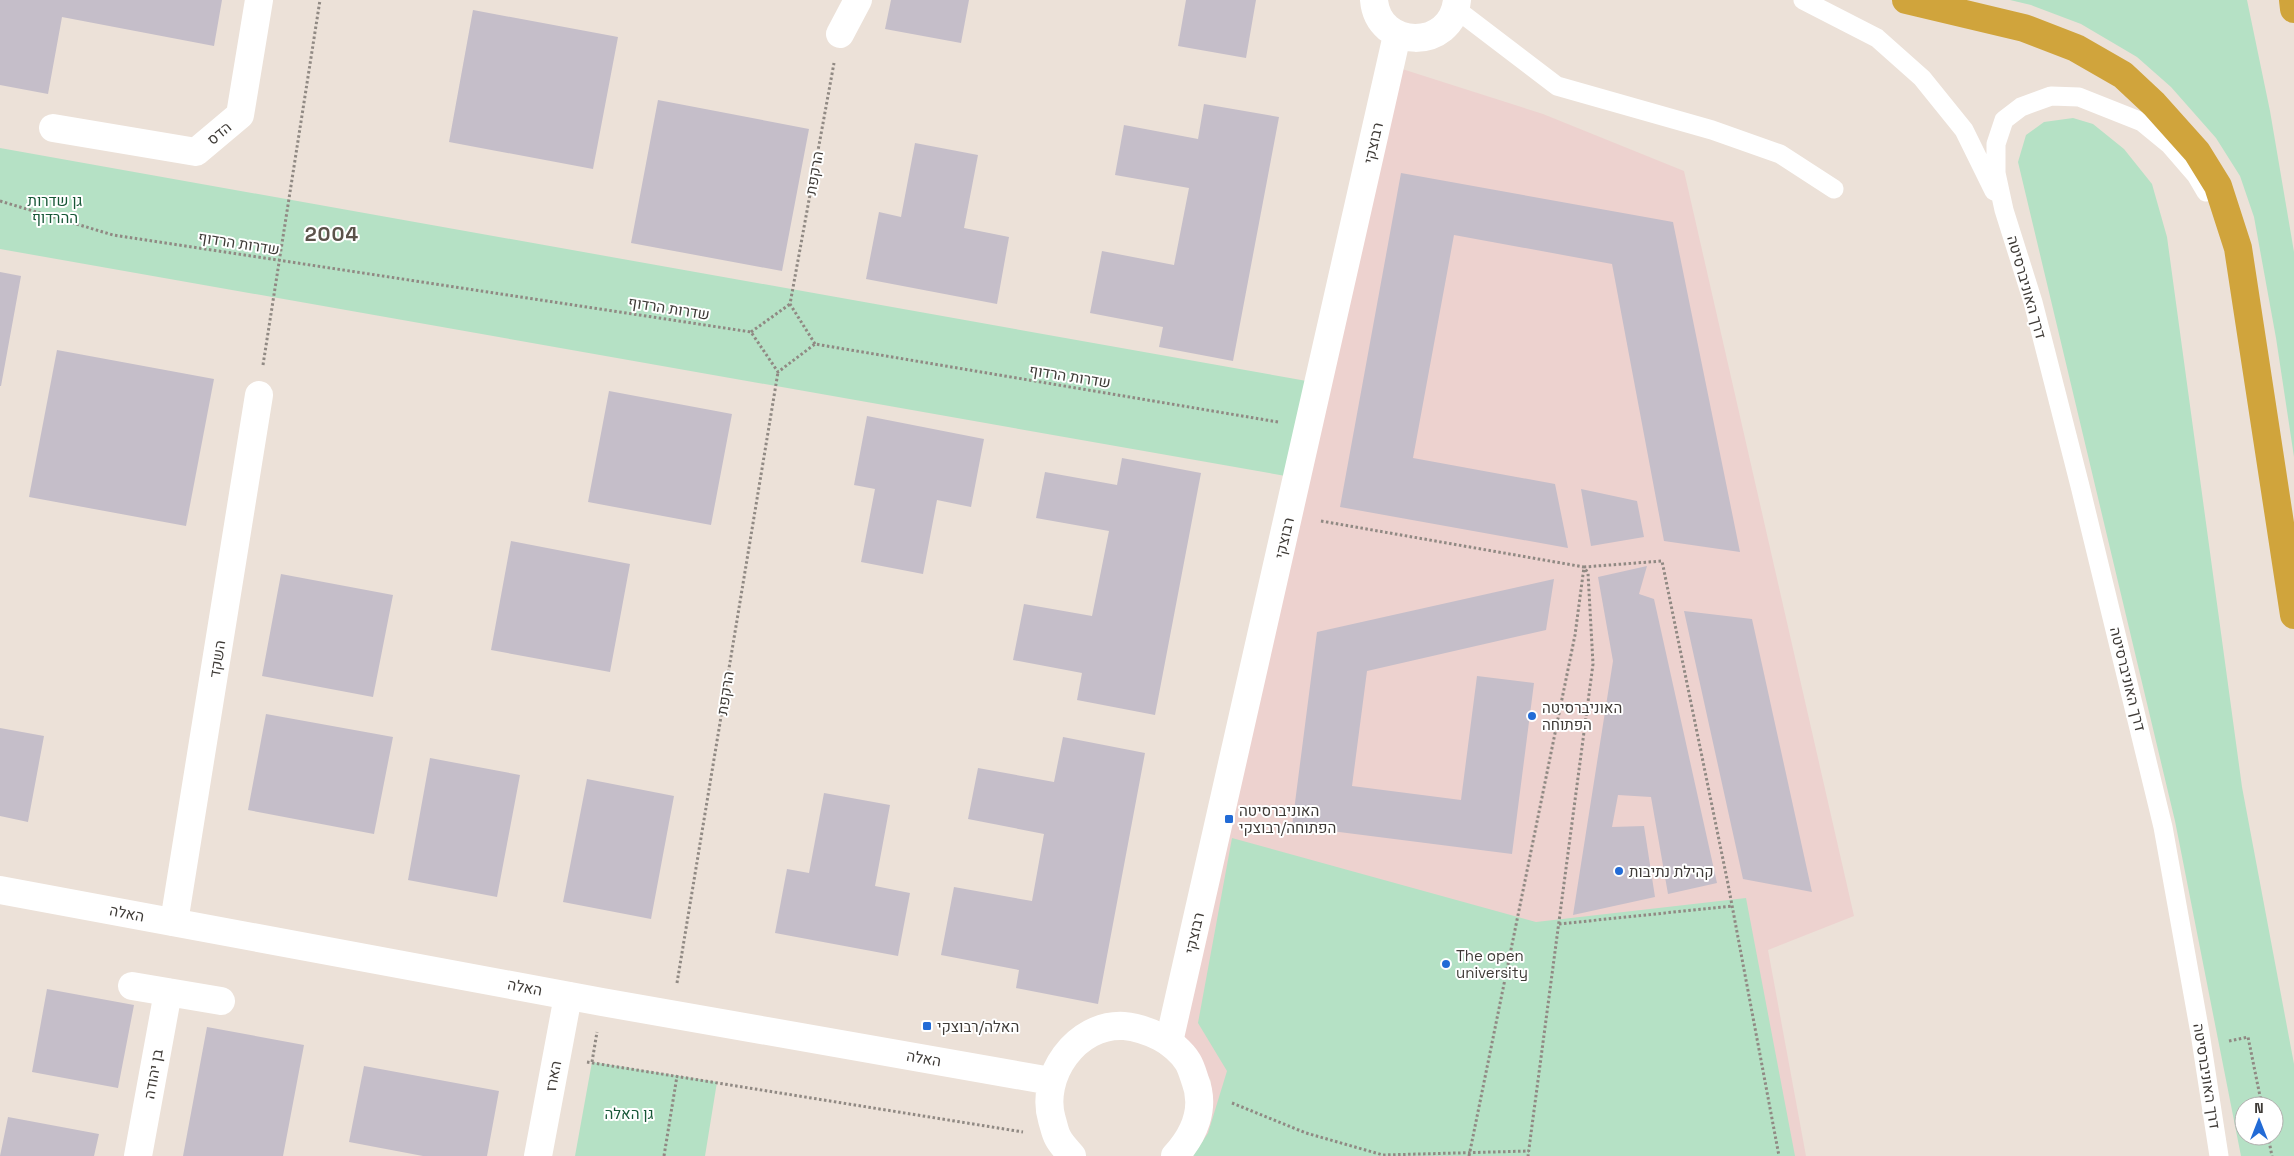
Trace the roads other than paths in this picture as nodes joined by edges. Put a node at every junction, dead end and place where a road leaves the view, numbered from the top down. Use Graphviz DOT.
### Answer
graph roads {
  1 [pos="260,0"];
  2 [pos="858,0"];
  3 [pos="1374,0"];
  4 [pos="1803,0"];
  5 [pos="1906,0"];
  6 [pos="2292,0"];
  7 [pos="1457,4"];
  8 [pos="2294,9"];
  9 [pos="840,34"];
  10 [pos="1397,34"];
  11 [pos="53,128"];
  12 [pos="1834,189"];
  13 [pos="2004,210"];
  14 [pos="2238,248"];
  15 [pos="259,395"];
  16 [pos="2294,615"];
  17 [pos="0,890"];
  18 [pos="174,922"];
  19 [pos="132,986"];
  20 [pos="168,992"];
  21 [pos="568,996"];
  22 [pos="221,1001"];
  23 [pos="1169,1042"];
  24 [pos="1051,1081"];
  25 [pos="1064,1147"];
  26 [pos="138,1156"];
  27 [pos="538,1156"];
  28 [pos="1175,1156"];
  29 [pos="2219,1156"];
  1 -- 11 [label="street, הדס"];
  2 -- 9 [label="street"];
  3 -- 10 [label="street"];
  4 -- 13 [label="lane"];
  5 -- 14 [label="highway"];
  6 -- 8 [label="highway"];
  7 -- 10 [label="street"];
  7 -- 12 [label="lane"];
  10 -- 23 [label="street, רבוצקי"];
  13 -- 14 [label="lane"];
  13 -- 29 [label="lane, דרך האוניברסיטה"];
  14 -- 16 [label="highway"];
  15 -- 18 [label="street, השקד"];
  17 -- 18 [label="street, האלה"];
  18 -- 21 [label="street, האלה"];
  19 -- 20 [label="street"];
  20 -- 22 [label="street"];
  20 -- 26 [label="street, בן יהודה"];
  21 -- 24 [label="street, האלה"];
  21 -- 27 [label="street, הארז"];
  23 -- 24 [label="street"];
  23 -- 28 [label="street"];
  24 -- 25 [label="street"];
}
